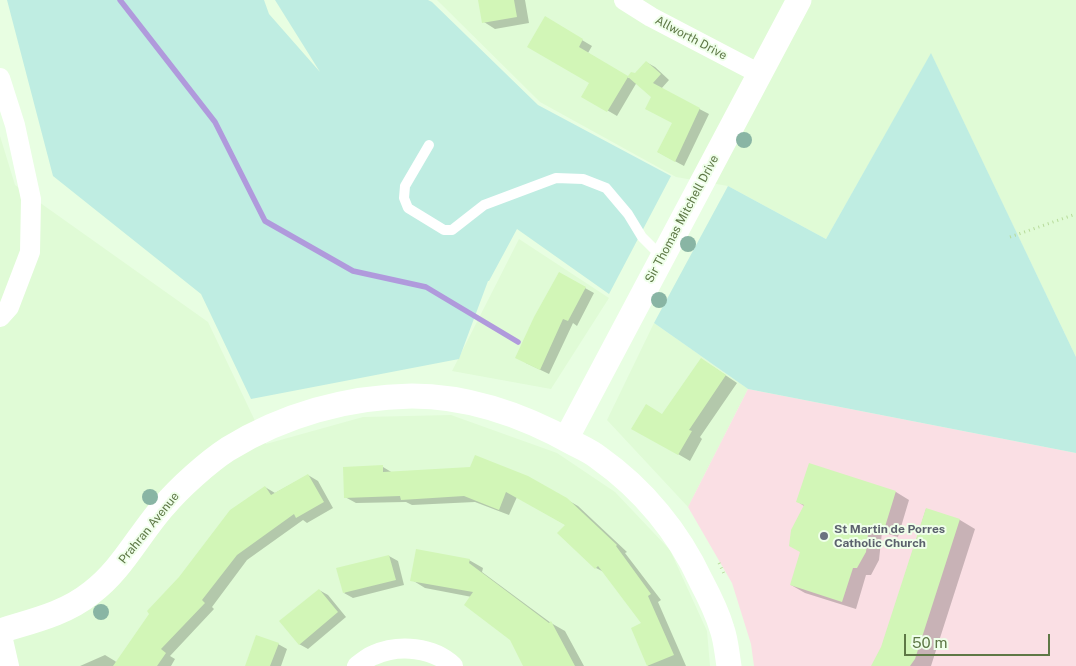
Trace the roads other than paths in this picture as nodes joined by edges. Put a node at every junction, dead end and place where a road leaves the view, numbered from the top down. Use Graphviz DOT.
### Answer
graph roads {
  1 [pos="624,0"];
  2 [pos="799,0"];
  3 [pos="760,74"];
  4 [pos="0,78"];
  5 [pos="429,145"];
  6 [pos="662,257"];
  7 [pos="0,317"];
  8 [pos="566,439"];
  9 [pos="0,631"];
  10 [pos="9,666"];
  11 [pos="357,666"];
  12 [pos="453,666"];
  13 [pos="729,666"];
  1 -- 3 [label="street, Allworth Drive"];
  2 -- 3 [label="street, Sir Thomas Mitchell Drive"];
  3 -- 6 [label="street, Sir Thomas Mitchell Drive"];
  4 -- 7 [label="street"];
  5 -- 6 [label="lane"];
  6 -- 8 [label="street, Sir Thomas Mitchell Drive"];
  8 -- 9 [label="street, Prahran Avenue"];
  8 -- 13 [label="street, Prahran Avenue"];
  9 -- 10 [label="street"];
  11 -- 12 [label="street"];
}
